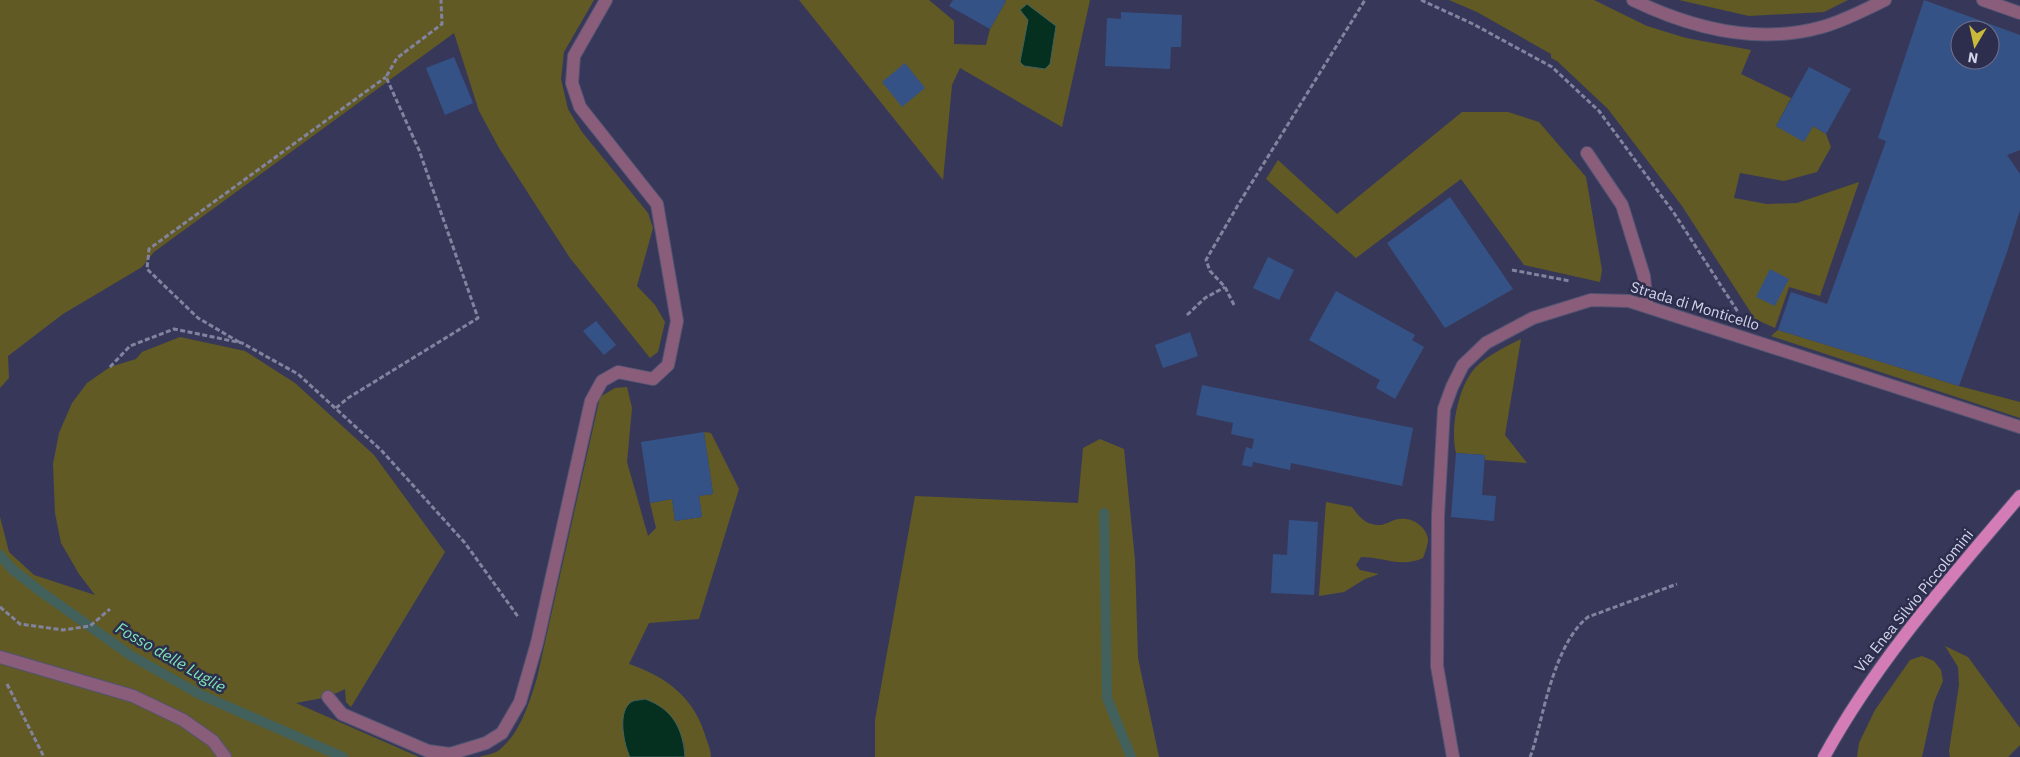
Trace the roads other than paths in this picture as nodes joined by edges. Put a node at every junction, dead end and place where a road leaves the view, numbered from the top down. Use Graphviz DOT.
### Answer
graph roads {
  1 [pos="606,0"];
  2 [pos="1633,0"];
  3 [pos="1885,0"];
  4 [pos="1983,0"];
  5 [pos="2020,13"];
  6 [pos="1587,153"];
  7 [pos="1647,306"];
  8 [pos="2020,427"];
  9 [pos="2020,496"];
  10 [pos="0,657"];
  11 [pos="328,697"];
  12 [pos="225,757"];
  13 [pos="1453,757"];
  14 [pos="1824,757"];
  1 -- 11 [label="street"];
  2 -- 3 [label="street"];
  4 -- 5 [label="street"];
  6 -- 7 [label="street"];
  7 -- 8 [label="street, Strada di Monticello"];
  7 -- 13 [label="street, Strada di Monticello"];
  9 -- 14 [label="main road, Via Enea Silvio Piccolomini"];
  10 -- 12 [label="street"];
}
